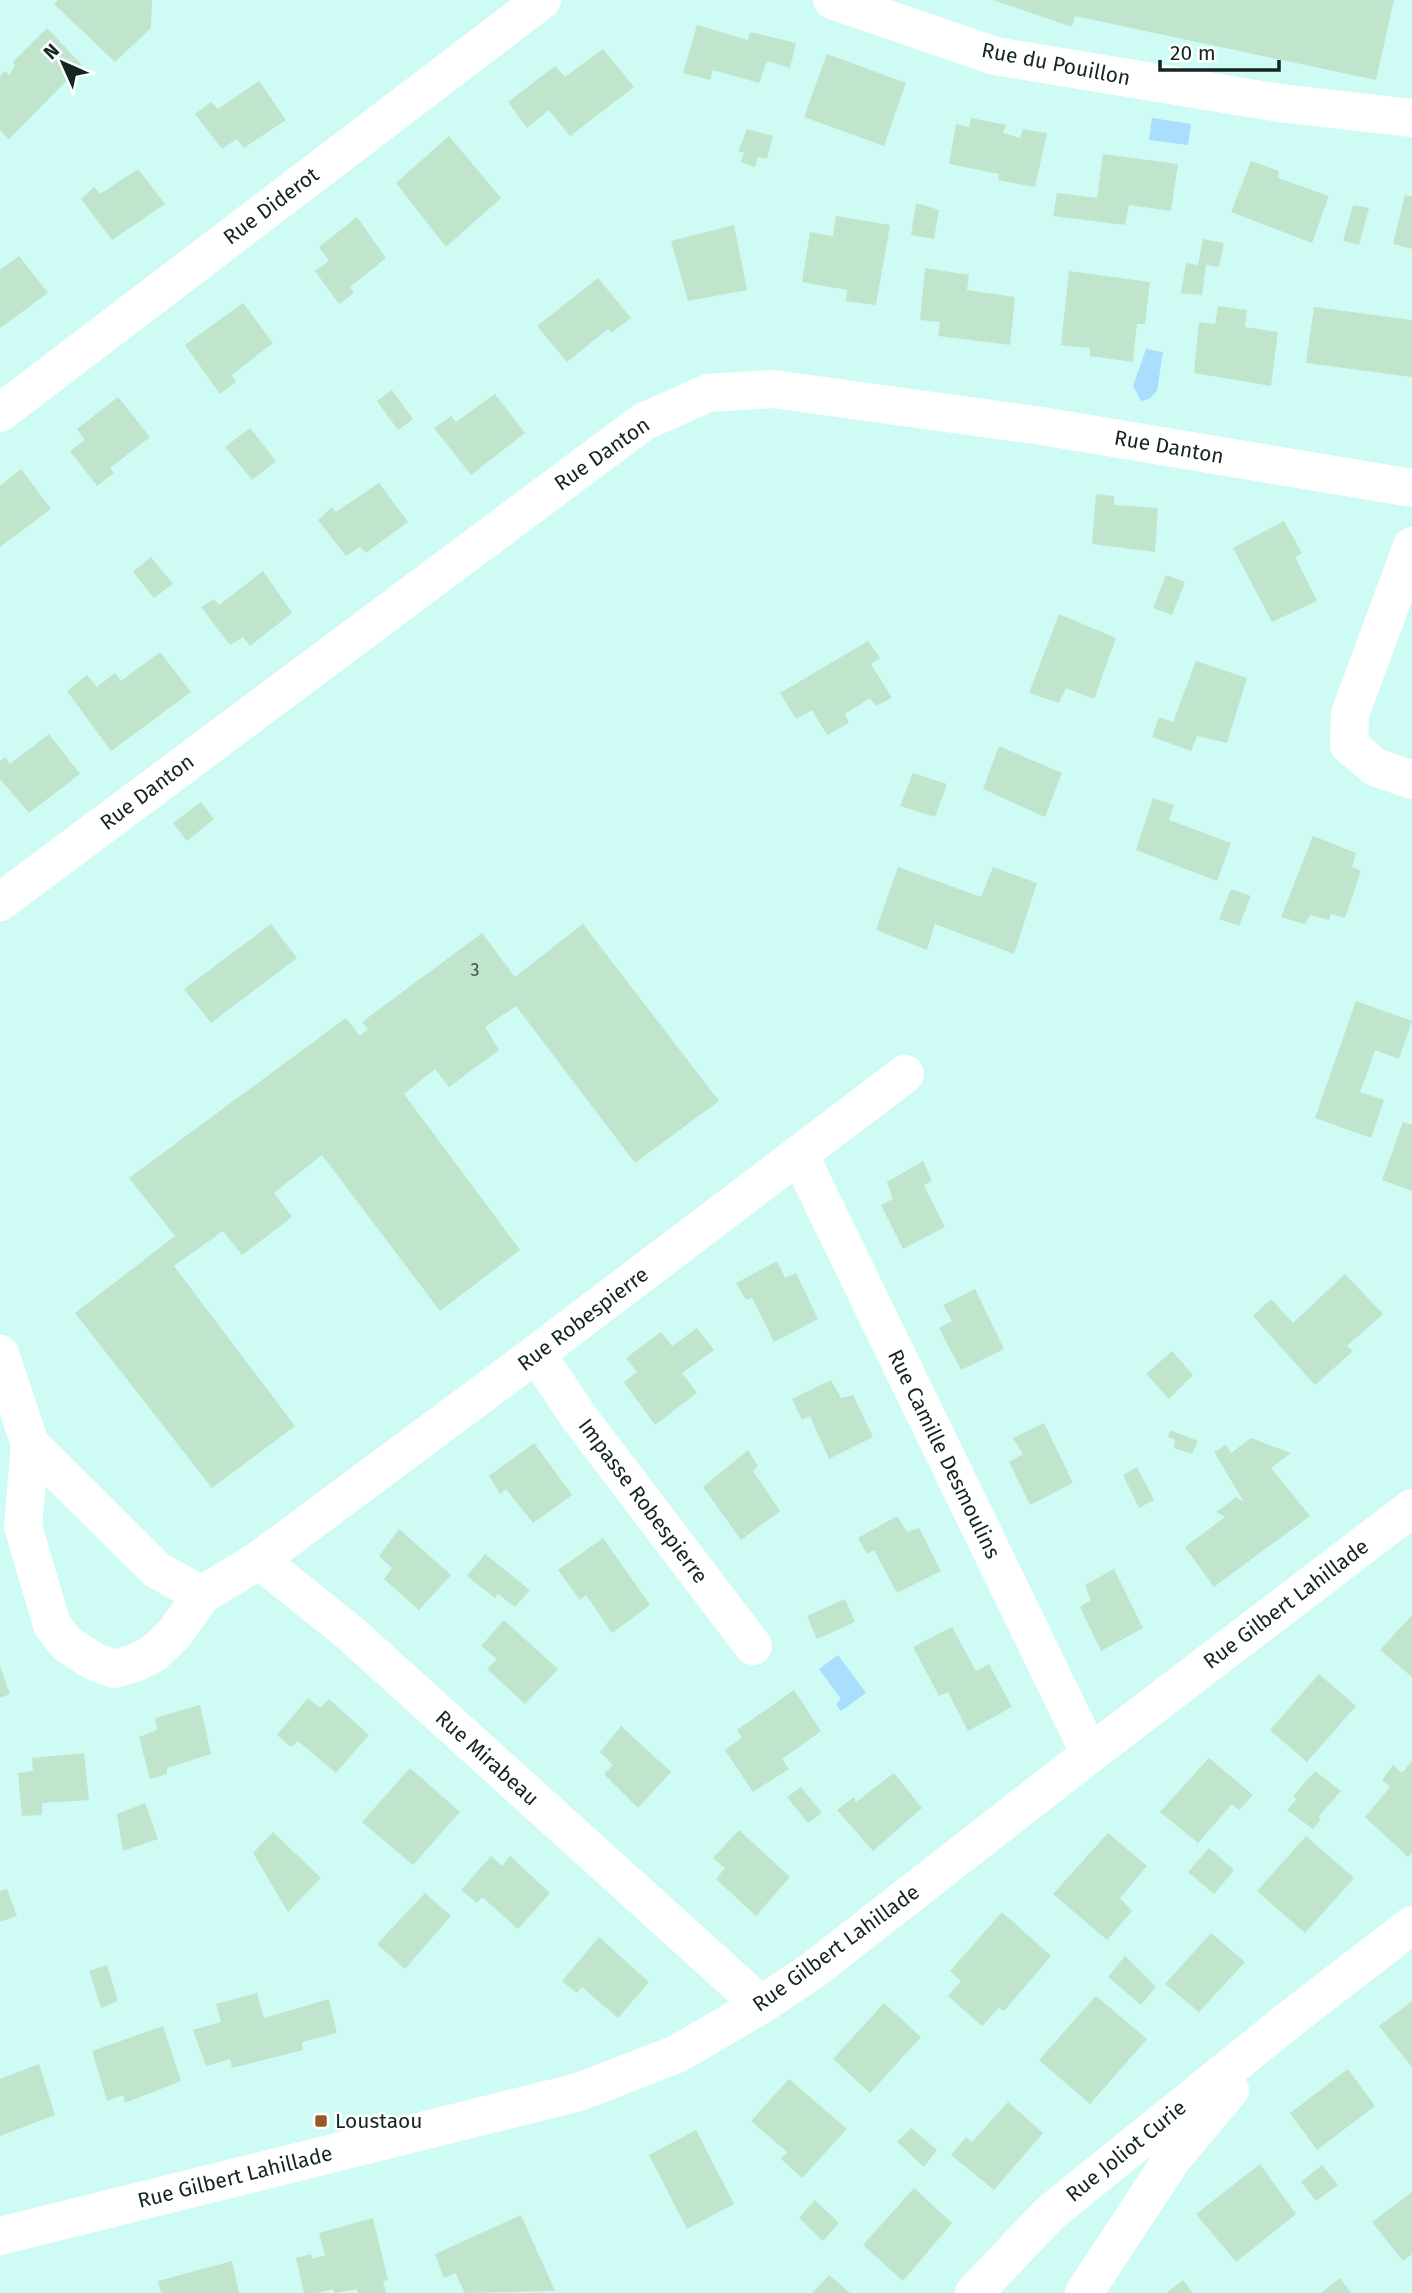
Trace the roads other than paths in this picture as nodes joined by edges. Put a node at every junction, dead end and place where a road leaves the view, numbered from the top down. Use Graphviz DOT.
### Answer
graph roads {
  1 [pos="542,0"];
  2 [pos="832,0"];
  3 [pos="1412,118"];
  4 [pos="0,412"];
  5 [pos="1412,488"];
  6 [pos="1412,546"];
  7 [pos="1412,780"];
  8 [pos="0,902"];
  9 [pos="905,1074"];
  10 [pos="799,1154"];
  11 [pos="0,1354"];
  12 [pos="537,1354"];
  13 [pos="30,1444"];
  14 [pos="1412,1508"];
  15 [pos="259,1560"];
  16 [pos="202,1595"];
  17 [pos="753,1646"];
  18 [pos="1090,1754"];
  19 [pos="1412,1925"];
  20 [pos="761,2005"];
  21 [pos="1289,2020"];
  22 [pos="0,2236"];
  23 [pos="974,2293"];
  24 [pos="1084,2293"];
  1 -- 4 [label="street, Rue Diderot"];
  2 -- 3 [label="street, Rue du Pouillon"];
  5 -- 8 [label="street, Rue Danton"];
  6 -- 7 [label="street"];
  9 -- 10 [label="street, Rue Robespierre"];
  10 -- 12 [label="street, Rue Robespierre"];
  10 -- 18 [label="street, Rue Camille Desmoulins"];
  11 -- 13 [label="street"];
  12 -- 15 [label="street, Rue Robespierre"];
  12 -- 17 [label="street, Impasse Robespierre"];
  13 -- 16 [label="street"];
  13 -- 16 [label="street"];
  14 -- 18 [label="street, Rue Gilbert Lahillade"];
  15 -- 16 [label="street"];
  15 -- 20 [label="street, Rue Mirabeau"];
  18 -- 20 [label="street, Rue Gilbert Lahillade"];
  19 -- 21 [label="street, Rue Joliot Curie"];
  20 -- 22 [label="street, Rue Gilbert Lahillade"];
  21 -- 23 [label="street, Rue Joliot Curie"];
  21 -- 24 [label="street, Rue Joliot Curie"];
}
